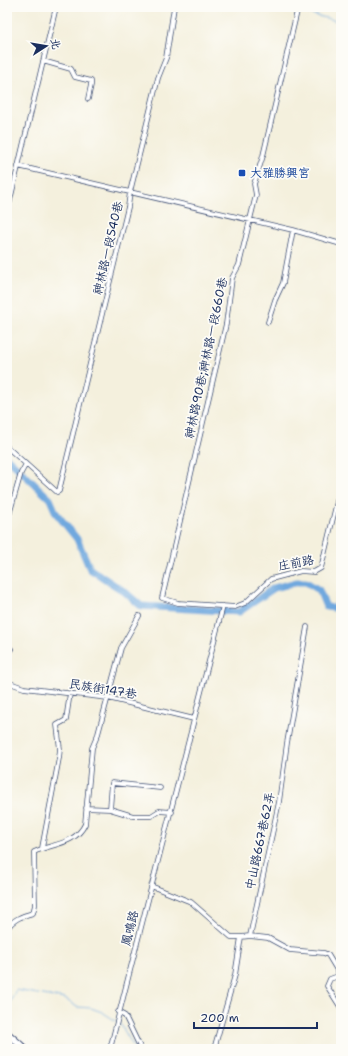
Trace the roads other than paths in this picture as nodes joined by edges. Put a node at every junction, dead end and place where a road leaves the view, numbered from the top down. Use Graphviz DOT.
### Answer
graph roads {
  1 [pos="56,7"];
  2 [pos="174,7"];
  3 [pos="298,7"];
  4 [pos="43,61"];
  5 [pos="88,99"];
  6 [pos="18,166"];
  7 [pos="130,192"];
  8 [pos="7,214"];
  9 [pos="250,220"];
  10 [pos="293,230"];
  11 [pos="341,244"];
  12 [pos="268,322"];
  13 [pos="7,447"];
  14 [pos="26,464"];
  15 [pos="341,485"];
  16 [pos="7,522"];
  17 [pos="223,606"];
  18 [pos="139,616"];
  19 [pos="308,628"];
  20 [pos="11,649"];
  21 [pos="7,653"];
  22 [pos="7,682"];
  23 [pos="70,693"];
  24 [pos="108,698"];
  25 [pos="194,719"];
  26 [pos="160,788"];
  27 [pos="86,808"];
  28 [pos="110,809"];
  29 [pos="172,812"];
  30 [pos="42,848"];
  31 [pos="151,886"];
  32 [pos="7,929"];
  33 [pos="250,936"];
  34 [pos="241,937"];
  35 [pos="340,975"];
  36 [pos="341,1008"];
  37 [pos="118,1012"];
  38 [pos="7,1033"];
  39 [pos="7,1045"];
  40 [pos="11,1049"];
  41 [pos="25,1049"];
  42 [pos="110,1049"];
  43 [pos="141,1049"];
  44 [pos="214,1049"];
  1 -- 4 [label="street"];
  2 -- 7 [label="street, 神林路一段540巷"];
  3 -- 9 [label="street, 神林路90巷;神林路一段660巷"];
  4 -- 5 [label="street"];
  4 -- 6 [label="street"];
  6 -- 7 [label="street"];
  6 -- 8 [label="street"];
  7 -- 9 [label="street"];
  7 -- 14 [label="street, 神林路一段540巷"];
  9 -- 10 [label="street"];
  9 -- 17 [label="street, 神林路90巷;神林路一段660巷"];
  10 -- 11 [label="street"];
  10 -- 12 [label="street"];
  13 -- 14 [label="street"];
  14 -- 16 [label="street"];
  15 -- 17 [label="street, 庄前路"];
  17 -- 25 [label="street, 鳳鳴路"];
  18 -- 24 [label="street"];
  19 -- 33 [label="street, 中山路667巷62弄"];
  20 -- 21 [label="street"];
  22 -- 23 [label="street, 民族街147巷"];
  23 -- 24 [label="street, 民族街147巷"];
  23 -- 30 [label="street"];
  24 -- 25 [label="street, 民族街147巷"];
  24 -- 27 [label="street"];
  25 -- 29 [label="street, 鳳鳴路"];
  26 -- 28 [label="street"];
  27 -- 28 [label="street"];
  27 -- 30 [label="street"];
  28 -- 29 [label="street"];
  29 -- 31 [label="street, 鳳鳴路"];
  30 -- 32 [label="street"];
  31 -- 34 [label="street"];
  31 -- 37 [label="street, 鳳鳴路"];
  33 -- 34 [label="street"];
  33 -- 35 [label="street"];
  34 -- 44 [label="street"];
  35 -- 36 [label="street"];
  37 -- 42 [label="street, 鳳鳴路"];
  37 -- 43 [label="street"];
  38 -- 41 [label="main road"];
  39 -- 40 [label="main road"];
}
